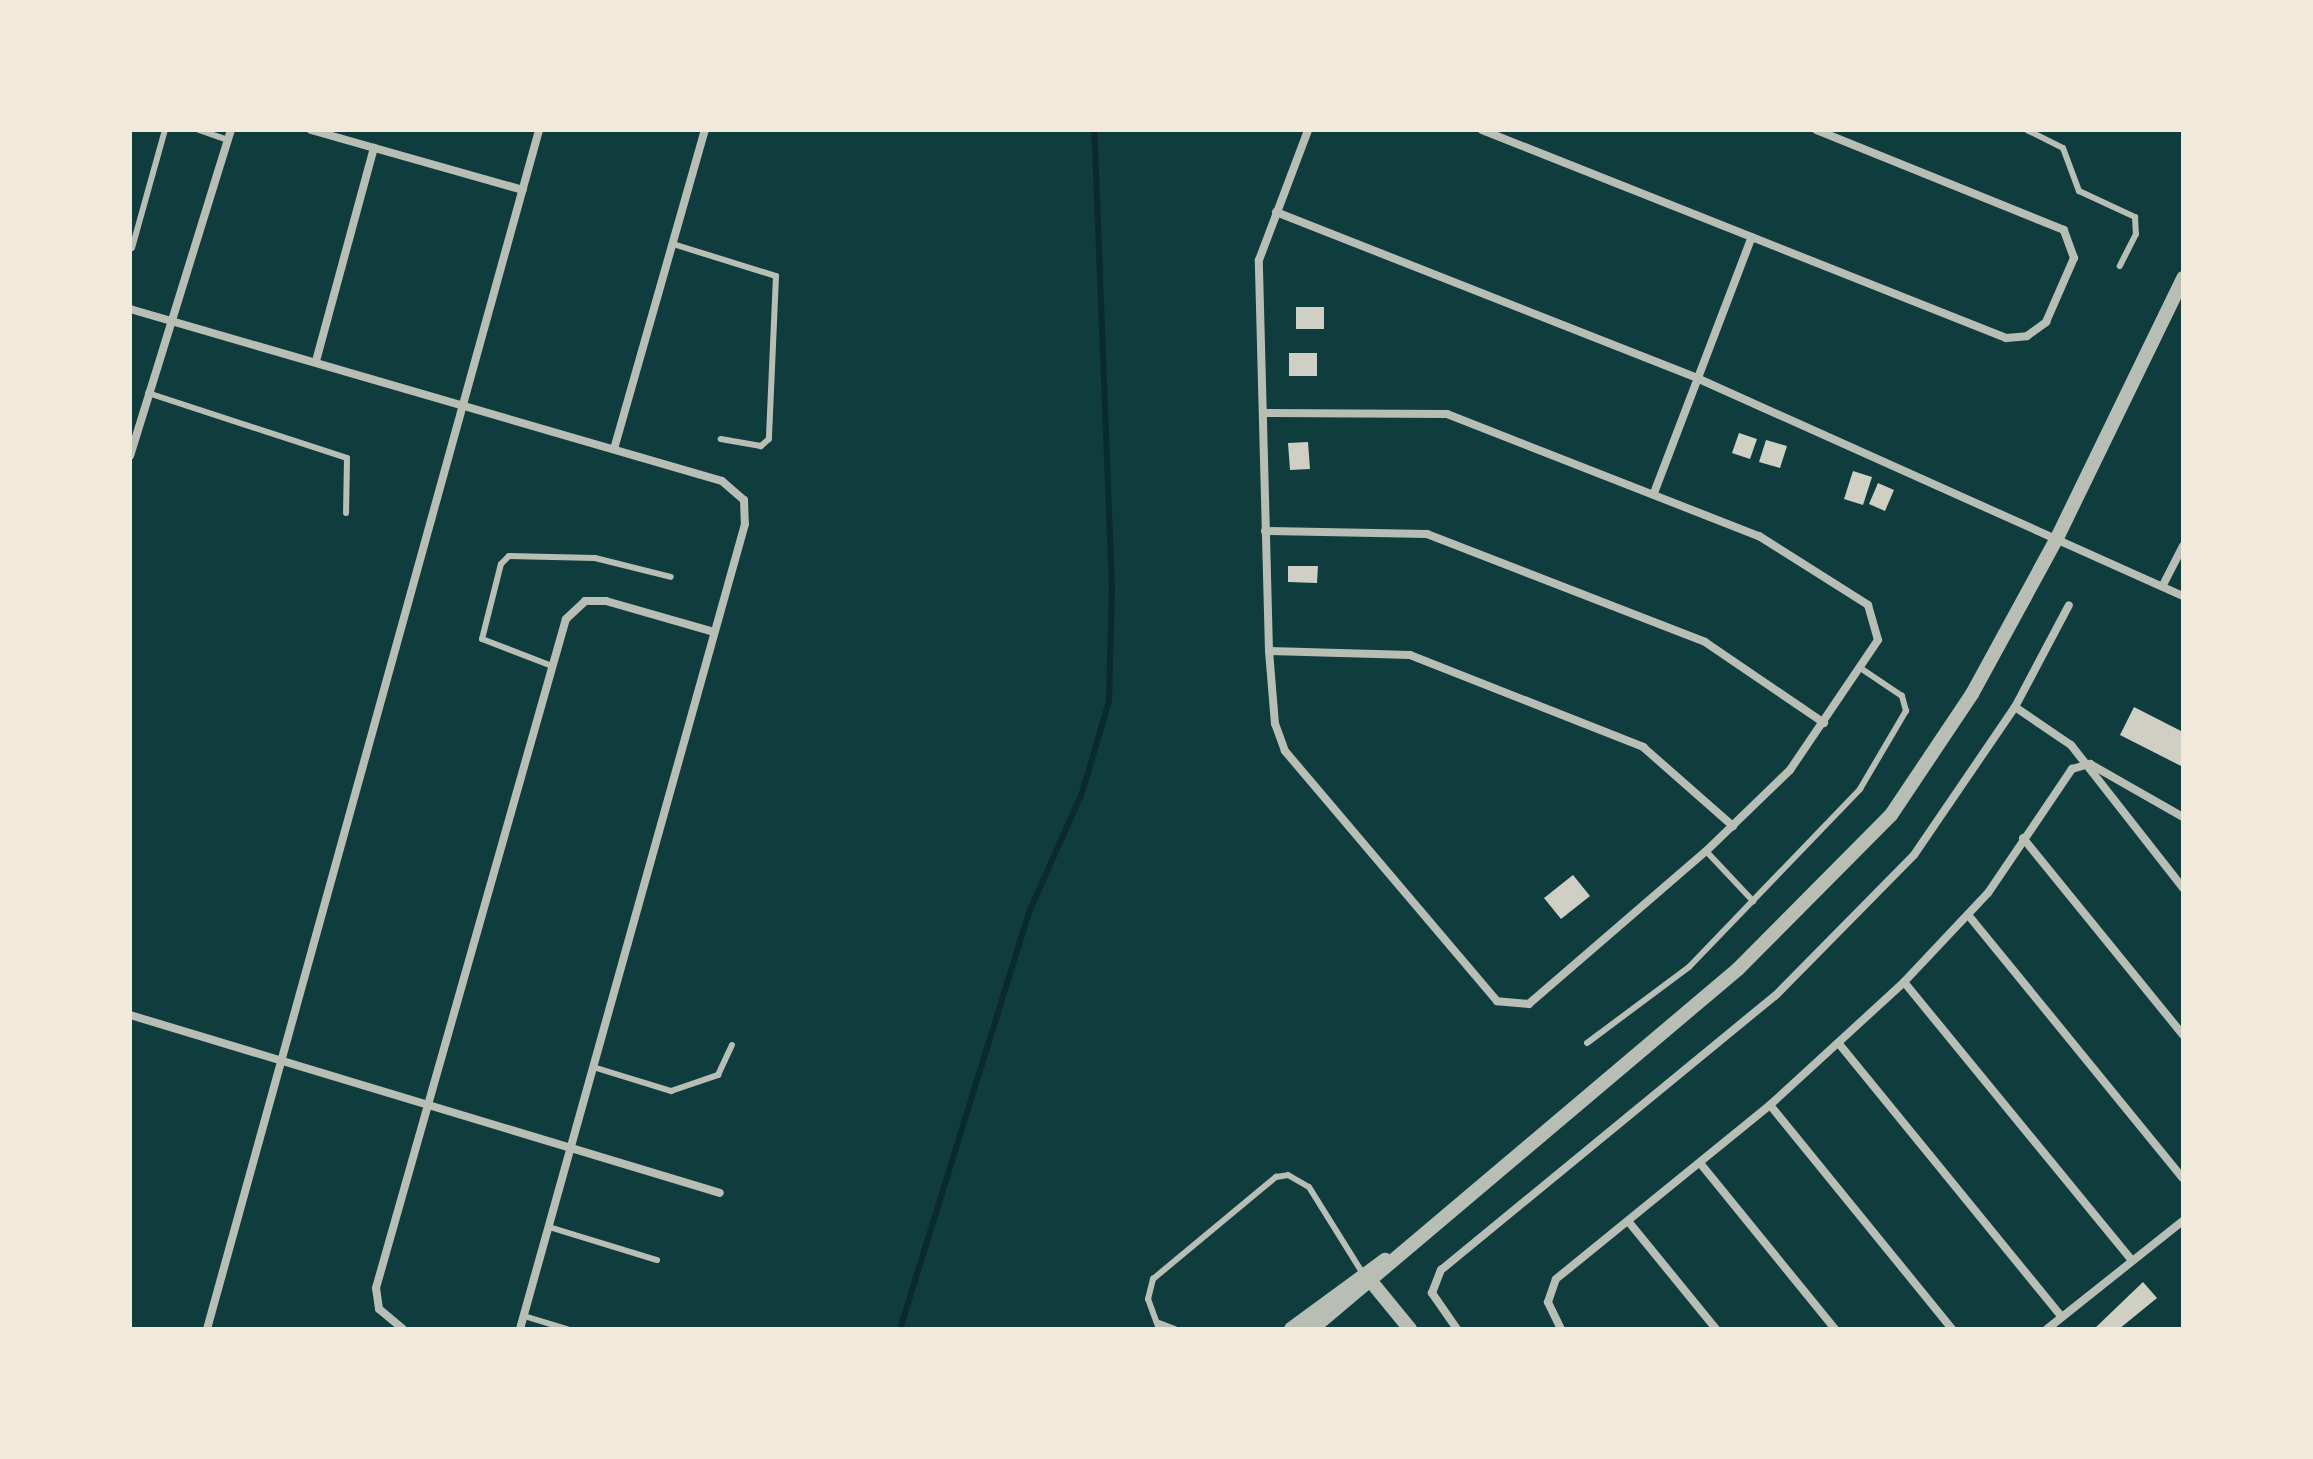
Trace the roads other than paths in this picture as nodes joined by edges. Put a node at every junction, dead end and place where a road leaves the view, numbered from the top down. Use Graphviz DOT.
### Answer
graph roads {
  1 [pos="165,130"];
  2 [pos="199,130"];
  3 [pos="231,130"];
  4 [pos="311,130"];
  5 [pos="539,130"];
  6 [pos="705,130"];
  7 [pos="1308,130"];
  8 [pos="1482,130"];
  9 [pos="1816,130"];
  10 [pos="2027,130"];
  11 [pos="225,139"];
  12 [pos="374,148"];
  13 [pos="523,190"];
  14 [pos="1276,212"];
  15 [pos="1752,237"];
  16 [pos="673,244"];
  17 [pos="132,248"];
  18 [pos="2120,266"];
  19 [pos="2183,278"];
  20 [pos="130,309"];
  21 [pos="169,321"];
  22 [pos="316,361"];
  23 [pos="1699,379"];
  24 [pos="148,393"];
  25 [pos="463,404"];
  26 [pos="1263,413"];
  27 [pos="721,439"];
  28 [pos="614,449"];
  29 [pos="130,456"];
  30 [pos="1654,493"];
  31 [pos="346,513"];
  32 [pos="1265,531"];
  33 [pos="2058,536"];
  34 [pos="2183,546"];
  35 [pos="671,577"];
  36 [pos="2163,585"];
  37 [pos="2183,596"];
  38 [pos="2069,605"];
  39 [pos="714,632"];
  40 [pos="1269,651"];
  41 [pos="552,666"];
  42 [pos="1862,669"];
  43 [pos="2015,707"];
  44 [pos="1824,723"];
  45 [pos="2083,764"];
  46 [pos="2183,817"];
  47 [pos="1733,826"];
  48 [pos="2023,838"];
  49 [pos="1706,851"];
  50 [pos="2183,888"];
  51 [pos="1753,901"];
  52 [pos="1969,916"];
  53 [pos="1904,982"];
  54 [pos="130,1015"];
  55 [pos="2183,1035"];
  56 [pos="1587,1043"];
  57 [pos="732,1045"];
  58 [pos="1840,1045"];
  59 [pos="279,1062"];
  60 [pos="593,1067"];
  61 [pos="1770,1105"];
  62 [pos="428,1106"];
  63 [pos="570,1149"];
  64 [pos="1700,1163"];
  65 [pos="2183,1178"];
  66 [pos="720,1193"];
  67 [pos="1628,1221"];
  68 [pos="2183,1221"];
  69 [pos="549,1227"];
  70 [pos="657,1260"];
  71 [pos="2132,1261"];
  72 [pos="1367,1276"];
  73 [pos="524,1316"];
  74 [pos="2062,1317"];
  75 [pos="1159,1326"];
  76 [pos="207,1329"];
  77 [pos="403,1329"];
  78 [pos="520,1329"];
  79 [pos="567,1329"];
  80 [pos="1175,1329"];
  81 [pos="1291,1329"];
  82 [pos="1312,1329"];
  83 [pos="1410,1329"];
  84 [pos="1457,1329"];
  85 [pos="1561,1329"];
  86 [pos="1716,1329"];
  87 [pos="1835,1329"];
  88 [pos="1952,1329"];
  89 [pos="2047,1329"];
  1 -- 17 [label="lane"];
  2 -- 11 [label="lane"];
  3 -- 11 [label="street"];
  4 -- 12 [label="street"];
  5 -- 13 [label="street"];
  6 -- 16 [label="street"];
  7 -- 14 [label="street"];
  8 -- 15 [label="street"];
  9 -- 15 [label="street"];
  10 -- 18 [label="lane"];
  11 -- 21 [label="street"];
  12 -- 13 [label="street"];
  12 -- 22 [label="street"];
  13 -- 25 [label="street"];
  14 -- 23 [label="street"];
  14 -- 26 [label="street"];
  15 -- 23 [label="street"];
  16 -- 27 [label="lane"];
  16 -- 28 [label="street"];
  19 -- 33 [label="street"];
  20 -- 21 [label="street"];
  21 -- 22 [label="street"];
  21 -- 24 [label="street"];
  22 -- 25 [label="street"];
  23 -- 30 [label="street"];
  23 -- 33 [label="street"];
  24 -- 29 [label="street"];
  24 -- 31 [label="lane"];
  25 -- 28 [label="street"];
  25 -- 59 [label="street"];
  26 -- 30 [label="street"];
  26 -- 32 [label="street"];
  28 -- 39 [label="street"];
  30 -- 42 [label="street"];
  32 -- 40 [label="street"];
  32 -- 44 [label="street"];
  33 -- 36 [label="street"];
  33 -- 72 [label="street"];
  34 -- 36 [label="street"];
  35 -- 41 [label="lane"];
  36 -- 37 [label="street"];
  38 -- 43 [label="street"];
  39 -- 41 [label="street"];
  39 -- 60 [label="street"];
  40 -- 47 [label="street"];
  40 -- 49 [label="street"];
  41 -- 62 [label="street"];
  42 -- 44 [label="street"];
  42 -- 51 [label="lane"];
  43 -- 45 [label="street"];
  43 -- 84 [label="street"];
  44 -- 47 [label="street"];
  45 -- 46 [label="street"];
  45 -- 48 [label="street"];
  45 -- 50 [label="street"];
  47 -- 49 [label="street"];
  48 -- 52 [label="street"];
  48 -- 55 [label="street"];
  49 -- 51 [label="lane"];
  51 -- 56 [label="lane"];
  52 -- 53 [label="street"];
  52 -- 65 [label="street"];
  53 -- 58 [label="street"];
  53 -- 71 [label="street"];
  54 -- 59 [label="street"];
  57 -- 60 [label="lane"];
  58 -- 61 [label="street"];
  58 -- 74 [label="street"];
  59 -- 62 [label="street"];
  59 -- 76 [label="street"];
  60 -- 63 [label="street"];
  61 -- 64 [label="street"];
  61 -- 88 [label="street"];
  62 -- 63 [label="street"];
  62 -- 77 [label="street"];
  63 -- 66 [label="street"];
  63 -- 69 [label="street"];
  64 -- 67 [label="street"];
  64 -- 87 [label="street"];
  67 -- 85 [label="street"];
  67 -- 86 [label="street"];
  68 -- 71 [label="street"];
  69 -- 70 [label="lane"];
  69 -- 73 [label="street"];
  71 -- 74 [label="street"];
  72 -- 75 [label="lane"];
  72 -- 81 [label="street"];
  72 -- 82 [label="street"];
  72 -- 83 [label="street"];
  73 -- 78 [label="street"];
  73 -- 79 [label="lane"];
  74 -- 89 [label="street"];
  75 -- 80 [label="lane"];
}
